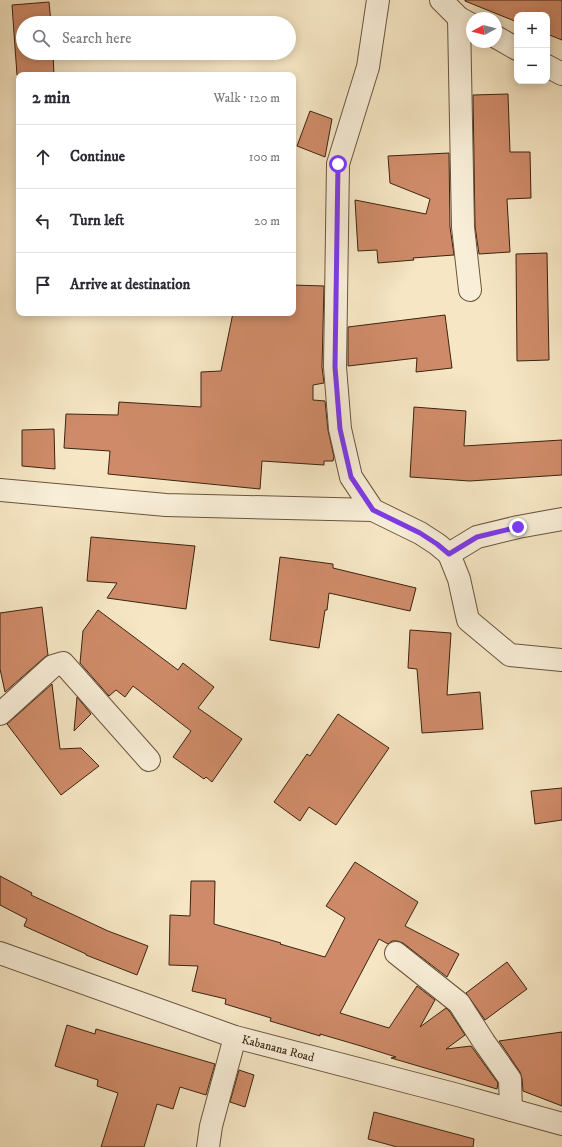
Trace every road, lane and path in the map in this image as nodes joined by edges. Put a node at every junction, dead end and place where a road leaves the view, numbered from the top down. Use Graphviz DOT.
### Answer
graph roads {
  1 [pos="378,0"];
  2 [pos="441,0"];
  3 [pos="466,21"];
  4 [pos="502,40"];
  5 [pos="515,48"];
  6 [pos="550,68"];
  7 [pos="562,74"];
  8 [pos="470,290"];
  9 [pos="0,490"];
  10 [pos="373,510"];
  11 [pos="562,519"];
  12 [pos="449,554"];
  13 [pos="562,660"];
  14 [pos="0,714"];
  15 [pos="149,760"];
  16 [pos="0,953"];
  17 [pos="396,953"];
  18 [pos="235,1037"];
  19 [pos="511,1110"];
  20 [pos="562,1124"];
  21 [pos="208,1147"];
  1 -- 10 [label="street"];
  2 -- 3 [label="street"];
  3 -- 8 [label="street"];
  4 -- 5 [label="street"];
  6 -- 7 [label="street"];
  9 -- 10 [label="street"];
  10 -- 12 [label="street"];
  11 -- 12 [label="street"];
  12 -- 13 [label="street"];
  14 -- 15 [label="street"];
  16 -- 18 [label="street, Kabanana Road"];
  17 -- 19 [label="street"];
  18 -- 19 [label="street, Kabanana Road"];
  18 -- 21 [label="street"];
  19 -- 20 [label="street, Kabanana Road"];
}
